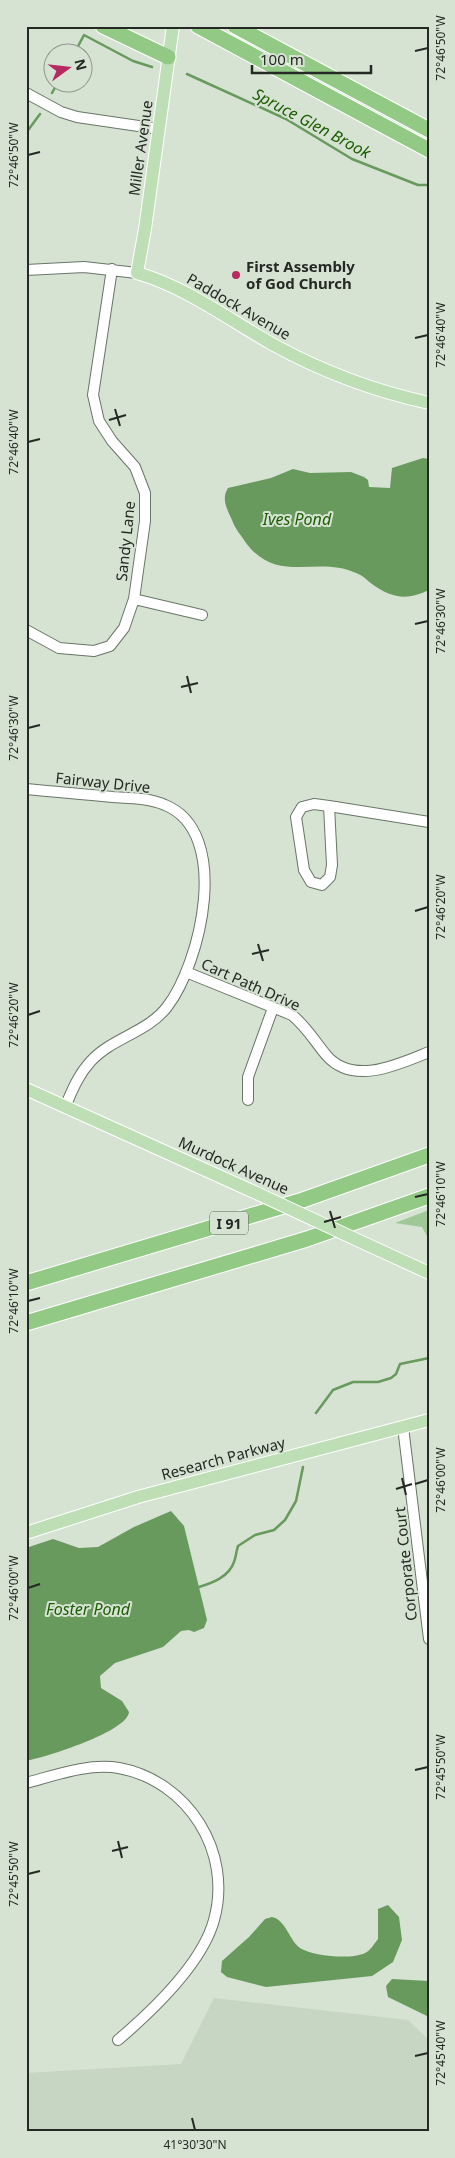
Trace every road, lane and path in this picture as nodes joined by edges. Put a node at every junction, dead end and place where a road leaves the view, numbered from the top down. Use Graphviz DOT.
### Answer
graph roads {
  1 [pos="103,26"];
  2 [pos="173,26"];
  3 [pos="198,26"];
  4 [pos="235,26"];
  5 [pos="168,57"];
  6 [pos="26,93"];
  7 [pos="159,129"];
  8 [pos="429,130"];
  9 [pos="429,150"];
  10 [pos="112,269"];
  11 [pos="26,270"];
  12 [pos="136,273"];
  13 [pos="429,403"];
  14 [pos="134,599"];
  15 [pos="202,615"];
  16 [pos="26,630"];
  17 [pos="26,789"];
  18 [pos="329,806"];
  19 [pos="429,822"];
  20 [pos="186,972"];
  21 [pos="273,1008"];
  22 [pos="429,1052"];
  23 [pos="26,1089"];
  24 [pos="248,1100"];
  25 [pos="65,1107"];
  26 [pos="429,1155"];
  27 [pos="429,1196"];
  28 [pos="429,1272"];
  29 [pos="26,1283"];
  30 [pos="26,1323"];
  31 [pos="429,1420"];
  32 [pos="403,1427"];
  33 [pos="26,1533"];
  34 [pos="429,1639"];
  35 [pos="26,1783"];
  36 [pos="118,2040"];
  1 -- 5 [label="highway"];
  2 -- 5 [label="main road, Miller Avenue"];
  3 -- 9 [label="highway"];
  4 -- 8 [label="highway"];
  5 -- 7 [label="main road, Miller Avenue"];
  6 -- 7 [label="street"];
  7 -- 12 [label="main road, Miller Avenue"];
  10 -- 11 [label="street, Paddock Avenue"];
  10 -- 12 [label="street, Paddock Avenue"];
  10 -- 14 [label="street, Sandy Lane"];
  12 -- 13 [label="main road, Paddock Avenue"];
  14 -- 15 [label="street"];
  14 -- 16 [label="street, Sandy Lane"];
  17 -- 20 [label="street, Fairway Drive"];
  18 -- 18 [label="street"];
  18 -- 19 [label="street"];
  20 -- 21 [label="street, Cart Path Drive"];
  20 -- 25 [label="street, Fairway Drive"];
  21 -- 22 [label="street, Cart Path Drive"];
  21 -- 24 [label="street"];
  23 -- 25 [label="main road, Murdock Avenue"];
  25 -- 28 [label="main road, Murdock Avenue, bridge"];
  26 -- 29 [label="highway, I 91"];
  27 -- 30 [label="highway, I 91"];
  31 -- 32 [label="main road, Research Parkway"];
  32 -- 33 [label="main road, Research Parkway"];
  32 -- 34 [label="street, Corporate Court"];
  35 -- 36 [label="street"];
}
